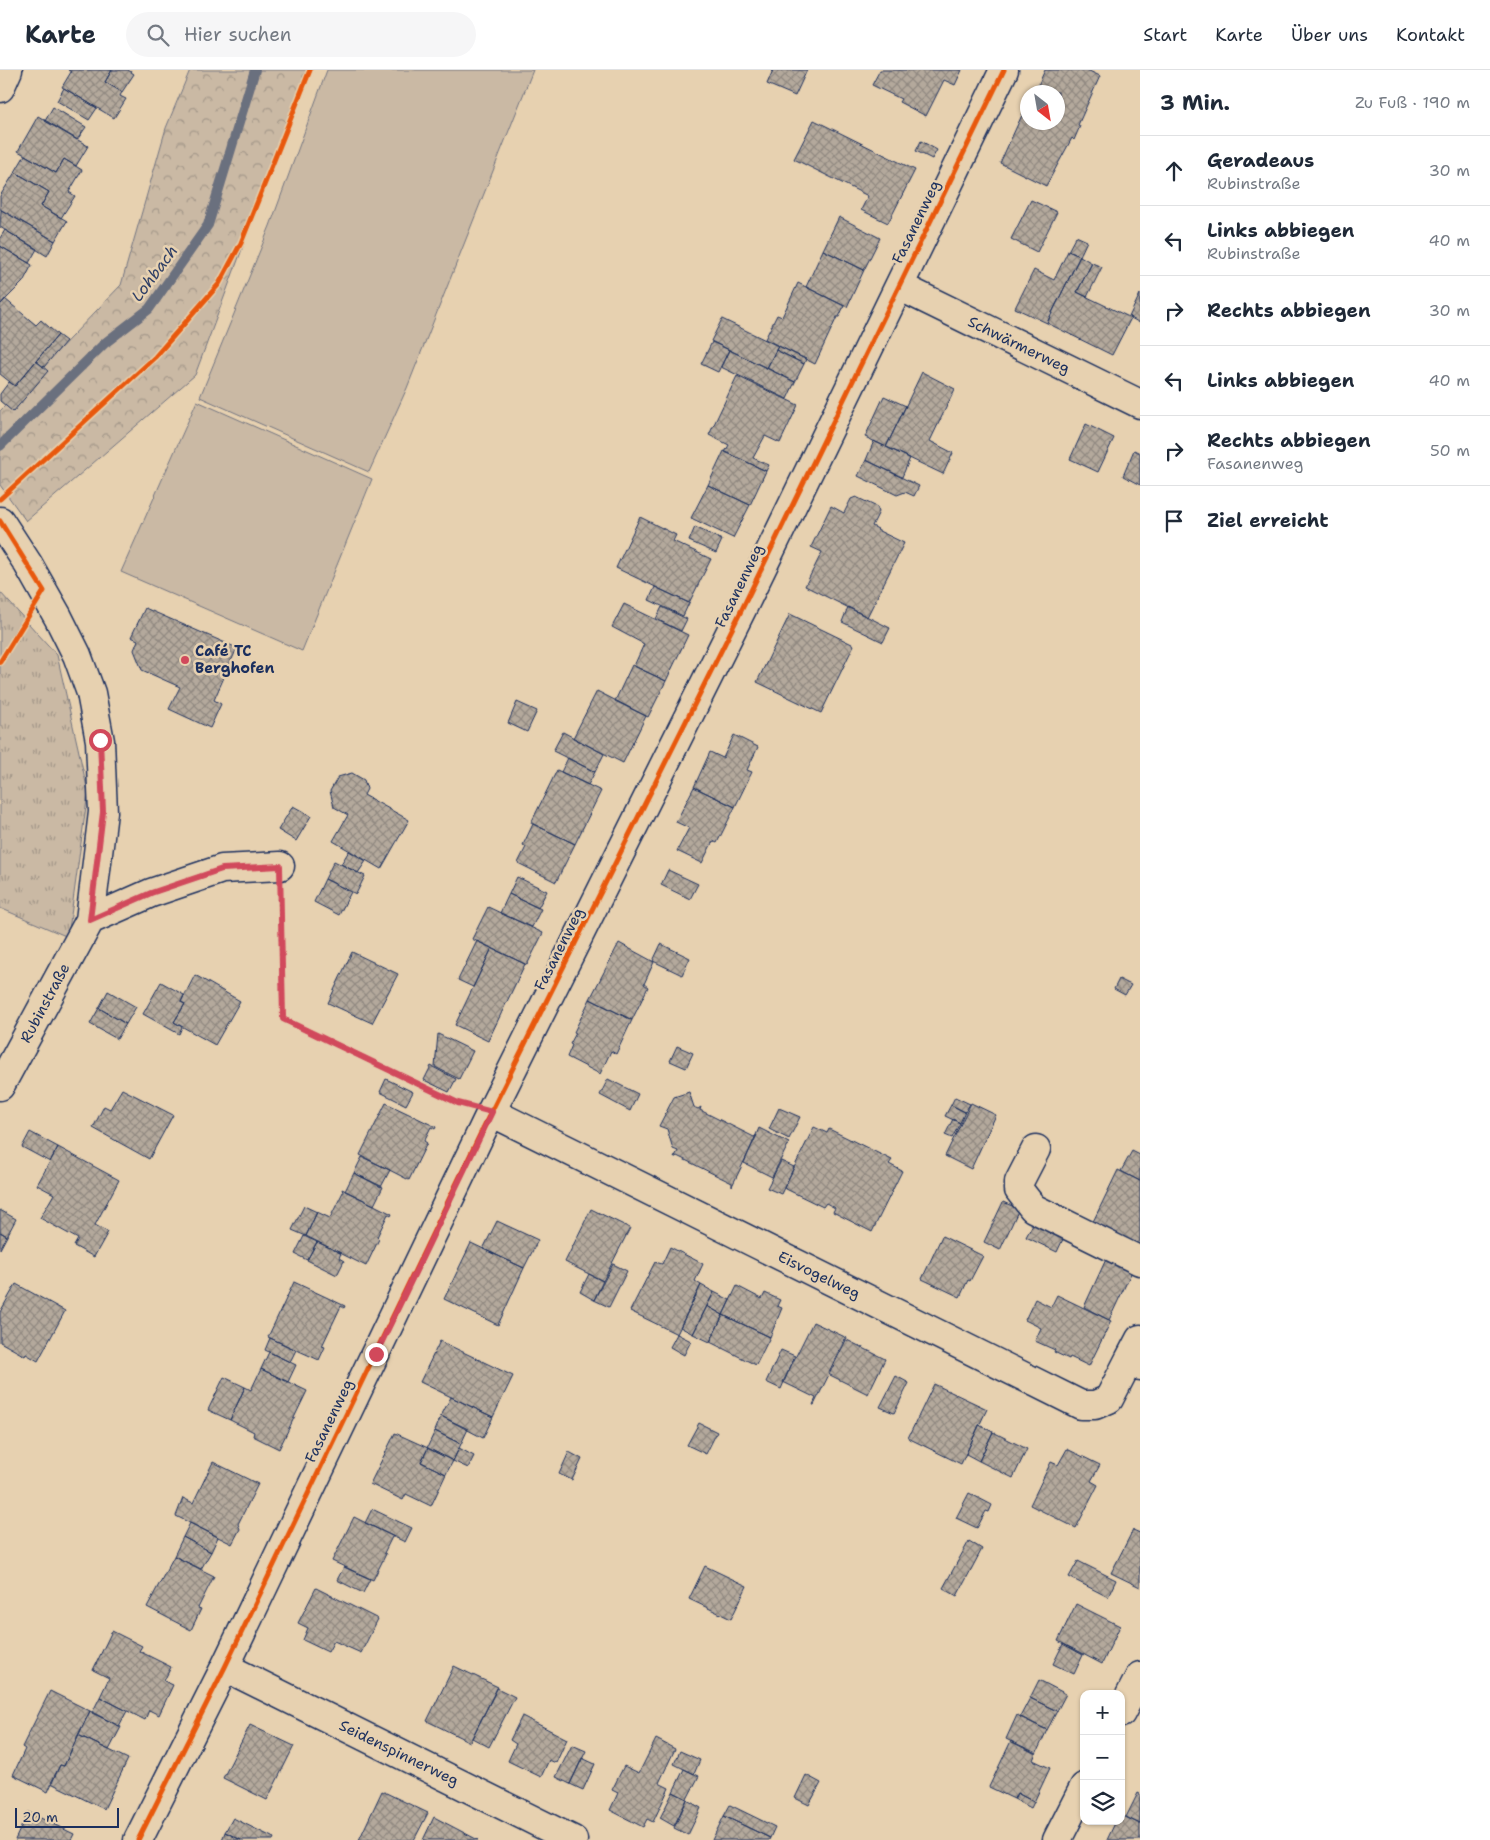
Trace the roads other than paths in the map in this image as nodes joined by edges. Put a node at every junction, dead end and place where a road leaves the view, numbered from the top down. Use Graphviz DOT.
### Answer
graph roads {
  1 [pos="8,70"];
  2 [pos="1004,70"];
  3 [pos="0,88"];
  4 [pos="899,286"];
  5 [pos="1140,404"];
  6 [pos="0,520"];
  7 [pos="280,866"];
  8 [pos="90,920"];
  9 [pos="0,1086"];
  10 [pos="492,1112"];
  11 [pos="1036,1149"];
  12 [pos="1140,1261"];
  13 [pos="1136,1355"];
  14 [pos="225,1667"];
  15 [pos="1140,1676"];
  16 [pos="1125,1705"];
  17 [pos="1080,1794"];
  18 [pos="138,1840"];
  19 [pos="573,1840"];
  20 [pos="1057,1840"];
  1 -- 3 [label="street"];
  2 -- 4 [label="street, Fasanenweg"];
  4 -- 5 [label="street, Schwärmerweg"];
  4 -- 10 [label="street, Fasanenweg"];
  6 -- 8 [label="street, Rubinstraße"];
  7 -- 8 [label="street"];
  8 -- 9 [label="street, Rubinstraße"];
  10 -- 13 [label="street, Eisvogelweg"];
  10 -- 14 [label="street, Fasanenweg"];
  11 -- 12 [label="street"];
  14 -- 18 [label="street, Fasanenweg"];
  14 -- 19 [label="street, Seidenspinnerweg"];
  15 -- 16 [label="street"];
  17 -- 20 [label="street"];
}
